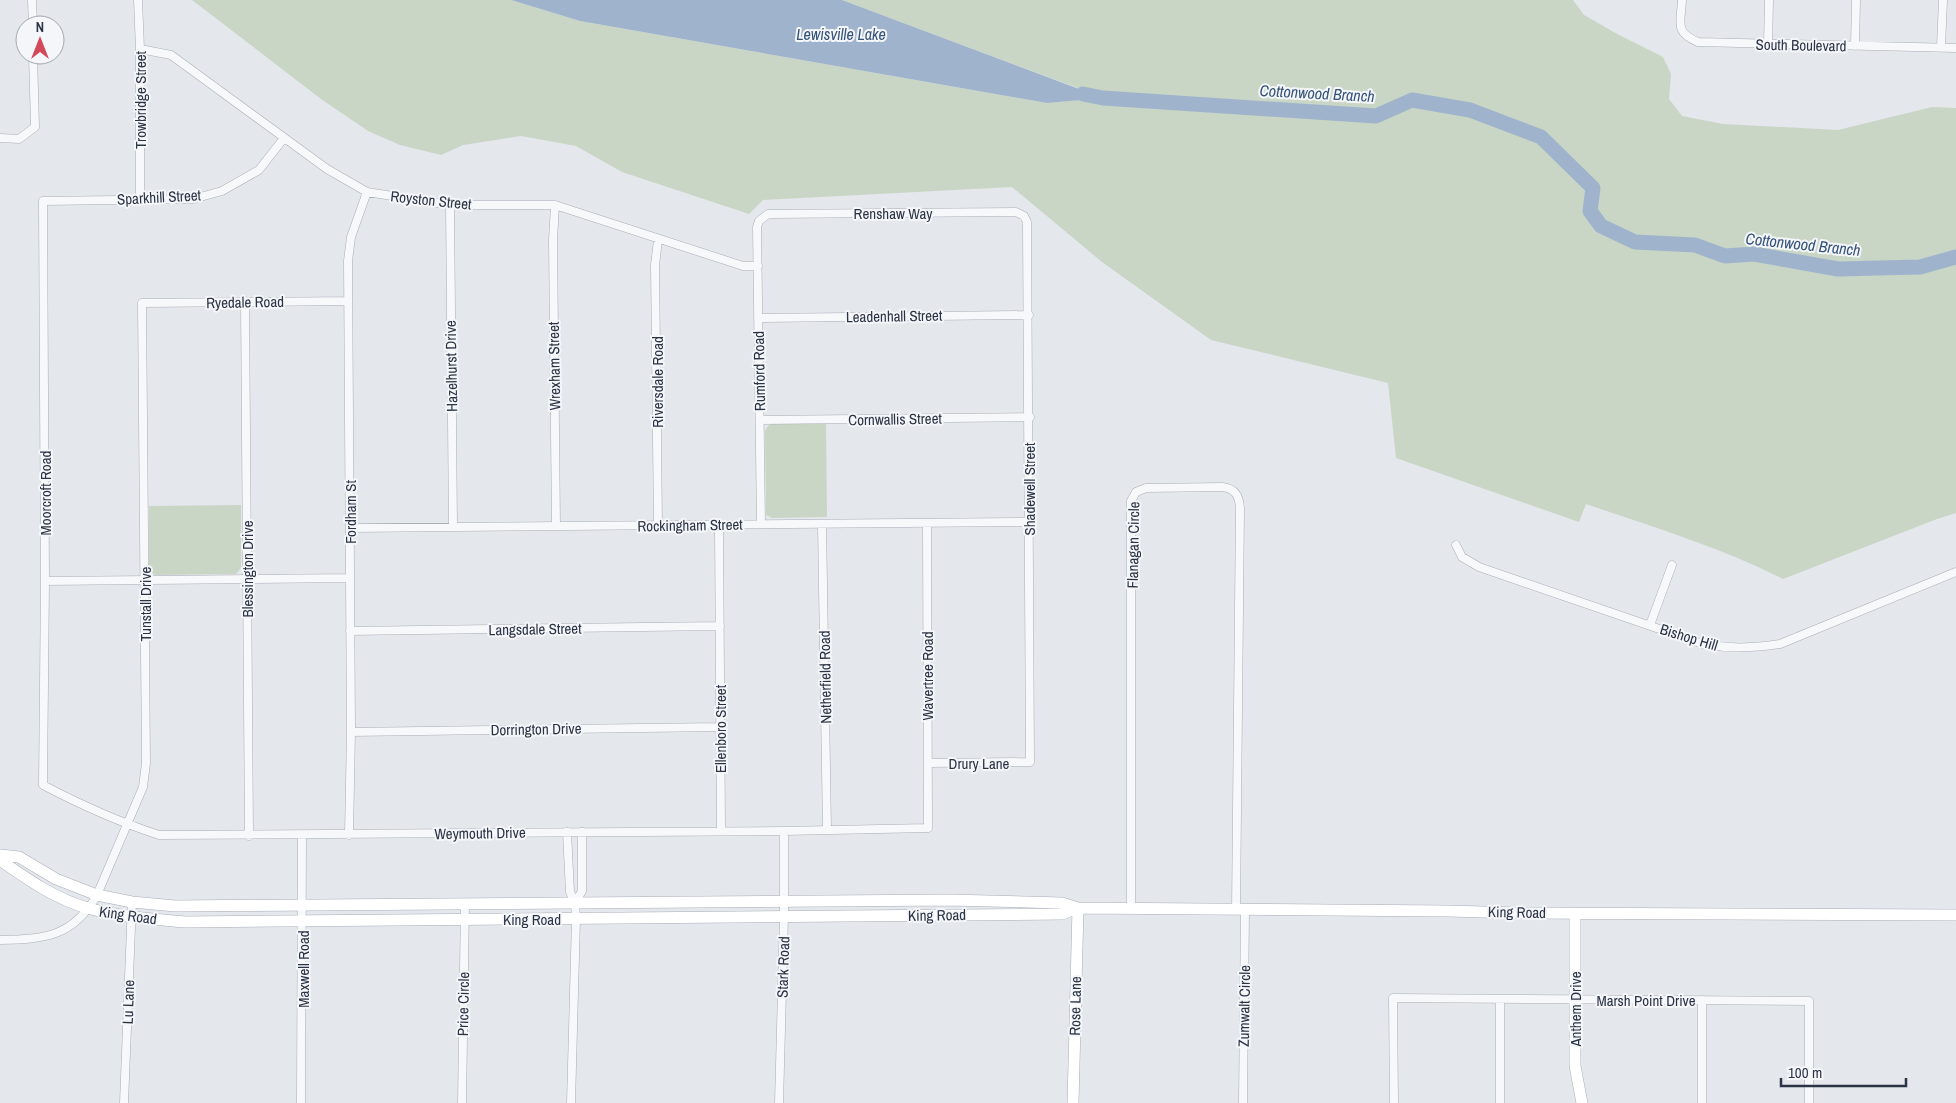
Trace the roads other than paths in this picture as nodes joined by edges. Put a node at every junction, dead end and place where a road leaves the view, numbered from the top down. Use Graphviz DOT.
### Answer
graph roads {
  1 [pos="32,0"];
  2 [pos="138,0"];
  3 [pos="1682,0"];
  4 [pos="1769,0"];
  5 [pos="1856,0"];
  6 [pos="1943,0"];
  7 [pos="33,15"];
  8 [pos="1768,45"];
  9 [pos="1855,46"];
  10 [pos="1941,47"];
  11 [pos="1956,48"];
  12 [pos="140,49"];
  13 [pos="33,65"];
  14 [pos="0,138"];
  15 [pos="284,138"];
  16 [pos="367,192"];
  17 [pos="140,200"];
  18 [pos="43,201"];
  19 [pos="450,205"];
  20 [pos="555,205"];
  21 [pos="1024,216"];
  22 [pos="762,218"];
  23 [pos="658,240"];
  24 [pos="758,266"];
  25 [pos="348,301"];
  26 [pos="245,302"];
  27 [pos="142,303"];
  28 [pos="1029,315"];
  29 [pos="758,318"];
  30 [pos="1030,417"];
  31 [pos="760,420"];
  32 [pos="1029,522"];
  33 [pos="761,524"];
  34 [pos="822,524"];
  35 [pos="927,524"];
  36 [pos="658,525"];
  37 [pos="719,525"];
  38 [pos="556,526"];
  39 [pos="453,527"];
  40 [pos="350,528"];
  41 [pos="1456,545"];
  42 [pos="1672,565"];
  43 [pos="1956,572"];
  44 [pos="350,578"];
  45 [pos="248,579"];
  46 [pos="145,580"];
  47 [pos="45,581"];
  48 [pos="1650,625"];
  49 [pos="720,626"];
  50 [pos="350,631"];
  51 [pos="720,726"];
  52 [pos="351,732"];
  53 [pos="1030,762"];
  54 [pos="928,763"];
  55 [pos="43,785"];
  56 [pos="127,825"];
  57 [pos="928,828"];
  58 [pos="827,830"];
  59 [pos="567,832"];
  60 [pos="582,832"];
  61 [pos="721,832"];
  62 [pos="784,832"];
  63 [pos="302,835"];
  64 [pos="349,835"];
  65 [pos="249,836"];
  66 [pos="0,855"];
  67 [pos="0,860"];
  68 [pos="97,895"];
  69 [pos="886,900"];
  70 [pos="784,901"];
  71 [pos="132,902"];
  72 [pos="640,902"];
  73 [pos="575,903"];
  74 [pos="464,904"];
  75 [pos="302,906"];
  76 [pos="1078,908"];
  77 [pos="89,909"];
  78 [pos="1132,909"];
  79 [pos="1240,910"];
  80 [pos="1575,913"];
  81 [pos="1956,915"];
  82 [pos="887,916"];
  83 [pos="130,917"];
  84 [pos="784,917"];
  85 [pos="638,918"];
  86 [pos="576,919"];
  87 [pos="465,920"];
  88 [pos="303,922"];
  89 [pos="0,940"];
  90 [pos="1500,999"];
  91 [pos="1574,999"];
  92 [pos="1702,1000"];
  93 [pos="124,1103"];
  94 [pos="302,1103"];
  95 [pos="462,1103"];
  96 [pos="571,1103"];
  97 [pos="779,1103"];
  98 [pos="1073,1103"];
  99 [pos="1243,1103"];
  100 [pos="1394,1103"];
  101 [pos="1500,1103"];
  102 [pos="1582,1103"];
  103 [pos="1702,1103"];
  104 [pos="1809,1103"];
  1 -- 7 [label="street"];
  2 -- 12 [label="street, Trowbridge Street"];
  3 -- 8 [label="street, South Boulevard"];
  4 -- 8 [label="street"];
  5 -- 9 [label="street"];
  6 -- 10 [label="street"];
  8 -- 9 [label="street, South Boulevard"];
  9 -- 10 [label="street, South Boulevard"];
  10 -- 11 [label="street, South Boulevard"];
  12 -- 15 [label="street, Royston Street"];
  12 -- 17 [label="street, Trowbridge Street"];
  13 -- 14 [label="street"];
  15 -- 16 [label="street, Royston Street"];
  15 -- 17 [label="street, Sparkhill Street"];
  16 -- 19 [label="street, Royston Street"];
  16 -- 25 [label="street, Fordham St"];
  17 -- 18 [label="street, Sparkhill Street"];
  18 -- 47 [label="street, Moorcroft Road"];
  19 -- 20 [label="street, Royston Street"];
  19 -- 39 [label="street, Hazelhurst Drive"];
  20 -- 23 [label="street, Royston Street"];
  20 -- 38 [label="street, Wrexham Street"];
  21 -- 22 [label="street, Renshaw Way"];
  21 -- 28 [label="street, Shadewell Street"];
  22 -- 24 [label="street, Rumford Road"];
  23 -- 24 [label="street, Royston Street"];
  23 -- 36 [label="street, Riversdale Road"];
  24 -- 29 [label="street, Rumford Road"];
  25 -- 26 [label="street, Ryedale Road"];
  25 -- 40 [label="street, Fordham St"];
  26 -- 27 [label="street, Ryedale Road"];
  26 -- 45 [label="street, Blessington Drive"];
  27 -- 46 [label="street, Tunstall Drive"];
  28 -- 29 [label="street, Leadenhall Street"];
  28 -- 30 [label="street, Shadewell Street"];
  29 -- 31 [label="street, Rumford Road"];
  30 -- 31 [label="street, Cornwallis Street"];
  30 -- 32 [label="street, Shadewell Street"];
  31 -- 33 [label="street, Rumford Road"];
  32 -- 35 [label="street, Rockingham Street"];
  32 -- 53 [label="street, Shadewell Street"];
  33 -- 34 [label="street, Rockingham Street"];
  33 -- 37 [label="street, Rockingham Street"];
  34 -- 35 [label="street, Rockingham Street"];
  34 -- 58 [label="street, Netherfield Road"];
  35 -- 54 [label="street, Wavertree Road"];
  36 -- 37 [label="street, Rockingham Street"];
  36 -- 38 [label="street, Rockingham Street"];
  37 -- 49 [label="street, Ellenboro Street"];
  38 -- 39 [label="street, Rockingham Street"];
  39 -- 40 [label="street, Rockingham Street"];
  40 -- 44 [label="street, Fordham St"];
  41 -- 48 [label="street, Bishop Hill"];
  42 -- 48 [label="street"];
  43 -- 48 [label="street, Bishop Hill"];
  44 -- 45 [label="street"];
  44 -- 50 [label="street, Fordham St"];
  45 -- 46 [label="street"];
  45 -- 65 [label="street, Blessington Drive"];
  46 -- 47 [label="street"];
  46 -- 56 [label="street, Tunstall Drive"];
  47 -- 55 [label="street, Moorcroft Road"];
  49 -- 50 [label="street, Langsdale Street"];
  49 -- 51 [label="street, Ellenboro Street"];
  50 -- 52 [label="street, Fordham St"];
  51 -- 52 [label="street, Dorrington Drive"];
  51 -- 61 [label="street, Ellenboro Street"];
  52 -- 64 [label="street, Fordham St"];
  53 -- 54 [label="street, Drury Lane"];
  54 -- 57 [label="street, Wavertree Road"];
  55 -- 56 [label="street, Weymouth Drive"];
  56 -- 65 [label="street, Weymouth Drive"];
  56 -- 68 [label="street, Tunstall Drive"];
  57 -- 58 [label="street, Weymouth Drive"];
  58 -- 62 [label="street, Weymouth Drive"];
  59 -- 60 [label="street, Weymouth Drive"];
  59 -- 64 [label="street, Weymouth Drive"];
  59 -- 73 [label="street"];
  60 -- 61 [label="street, Weymouth Drive"];
  60 -- 73 [label="street"];
  61 -- 62 [label="street, Weymouth Drive"];
  62 -- 70 [label="street, Stark Road"];
  63 -- 64 [label="street, Weymouth Drive"];
  63 -- 65 [label="street, Weymouth Drive"];
  63 -- 75 [label="street, Maxwell Road"];
  66 -- 68 [label="street, King Road"];
  67 -- 77 [label="street, King Road"];
  68 -- 71 [label="street, King Road"];
  68 -- 77 [label="street, Tunstall Drive"];
  69 -- 70 [label="street, King Road"];
  69 -- 76 [label="street, King Road"];
  69 -- 82 [label="street"];
  70 -- 72 [label="street, King Road"];
  70 -- 84 [label="street, Stark Road"];
  71 -- 75 [label="street, King Road"];
  71 -- 83 [label="street, Lu Lane"];
  72 -- 73 [label="street, King Road"];
  72 -- 85 [label="street"];
  73 -- 74 [label="street, King Road"];
  73 -- 86 [label="street"];
  74 -- 75 [label="street, King Road"];
  74 -- 87 [label="street, Price Circle"];
  75 -- 88 [label="street, Maxwell Road"];
  76 -- 78 [label="street, King Road"];
  76 -- 82 [label="street, King Road"];
  76 -- 98 [label="street, Rose Lane"];
  77 -- 83 [label="street, King Road"];
  77 -- 89 [label="street, Tunstall Drive"];
  78 -- 79 [label="street, King Road"];
  78 -- 79 [label="street, Flanagan Circle"];
  79 -- 80 [label="street, King Road"];
  79 -- 99 [label="street, Zumwalt Circle"];
  80 -- 81 [label="street, King Road"];
  80 -- 91 [label="street, Anthem Drive"];
  82 -- 84 [label="street, King Road"];
  83 -- 88 [label="street, King Road"];
  83 -- 93 [label="street, Lu Lane"];
  84 -- 85 [label="street, King Road"];
  84 -- 97 [label="street, Stark Road"];
  85 -- 86 [label="street, King Road"];
  86 -- 87 [label="street, King Road"];
  86 -- 96 [label="street"];
  87 -- 88 [label="street, King Road"];
  87 -- 95 [label="street, Price Circle"];
  88 -- 94 [label="street, Maxwell Road"];
  90 -- 91 [label="street, Marsh Point Drive"];
  90 -- 100 [label="street, Marsh Point Drive"];
  90 -- 101 [label="street"];
  91 -- 92 [label="street, Marsh Point Drive"];
  91 -- 102 [label="street, Anthem Drive"];
  92 -- 103 [label="street"];
  92 -- 104 [label="street, Marsh Point Drive"];
}
